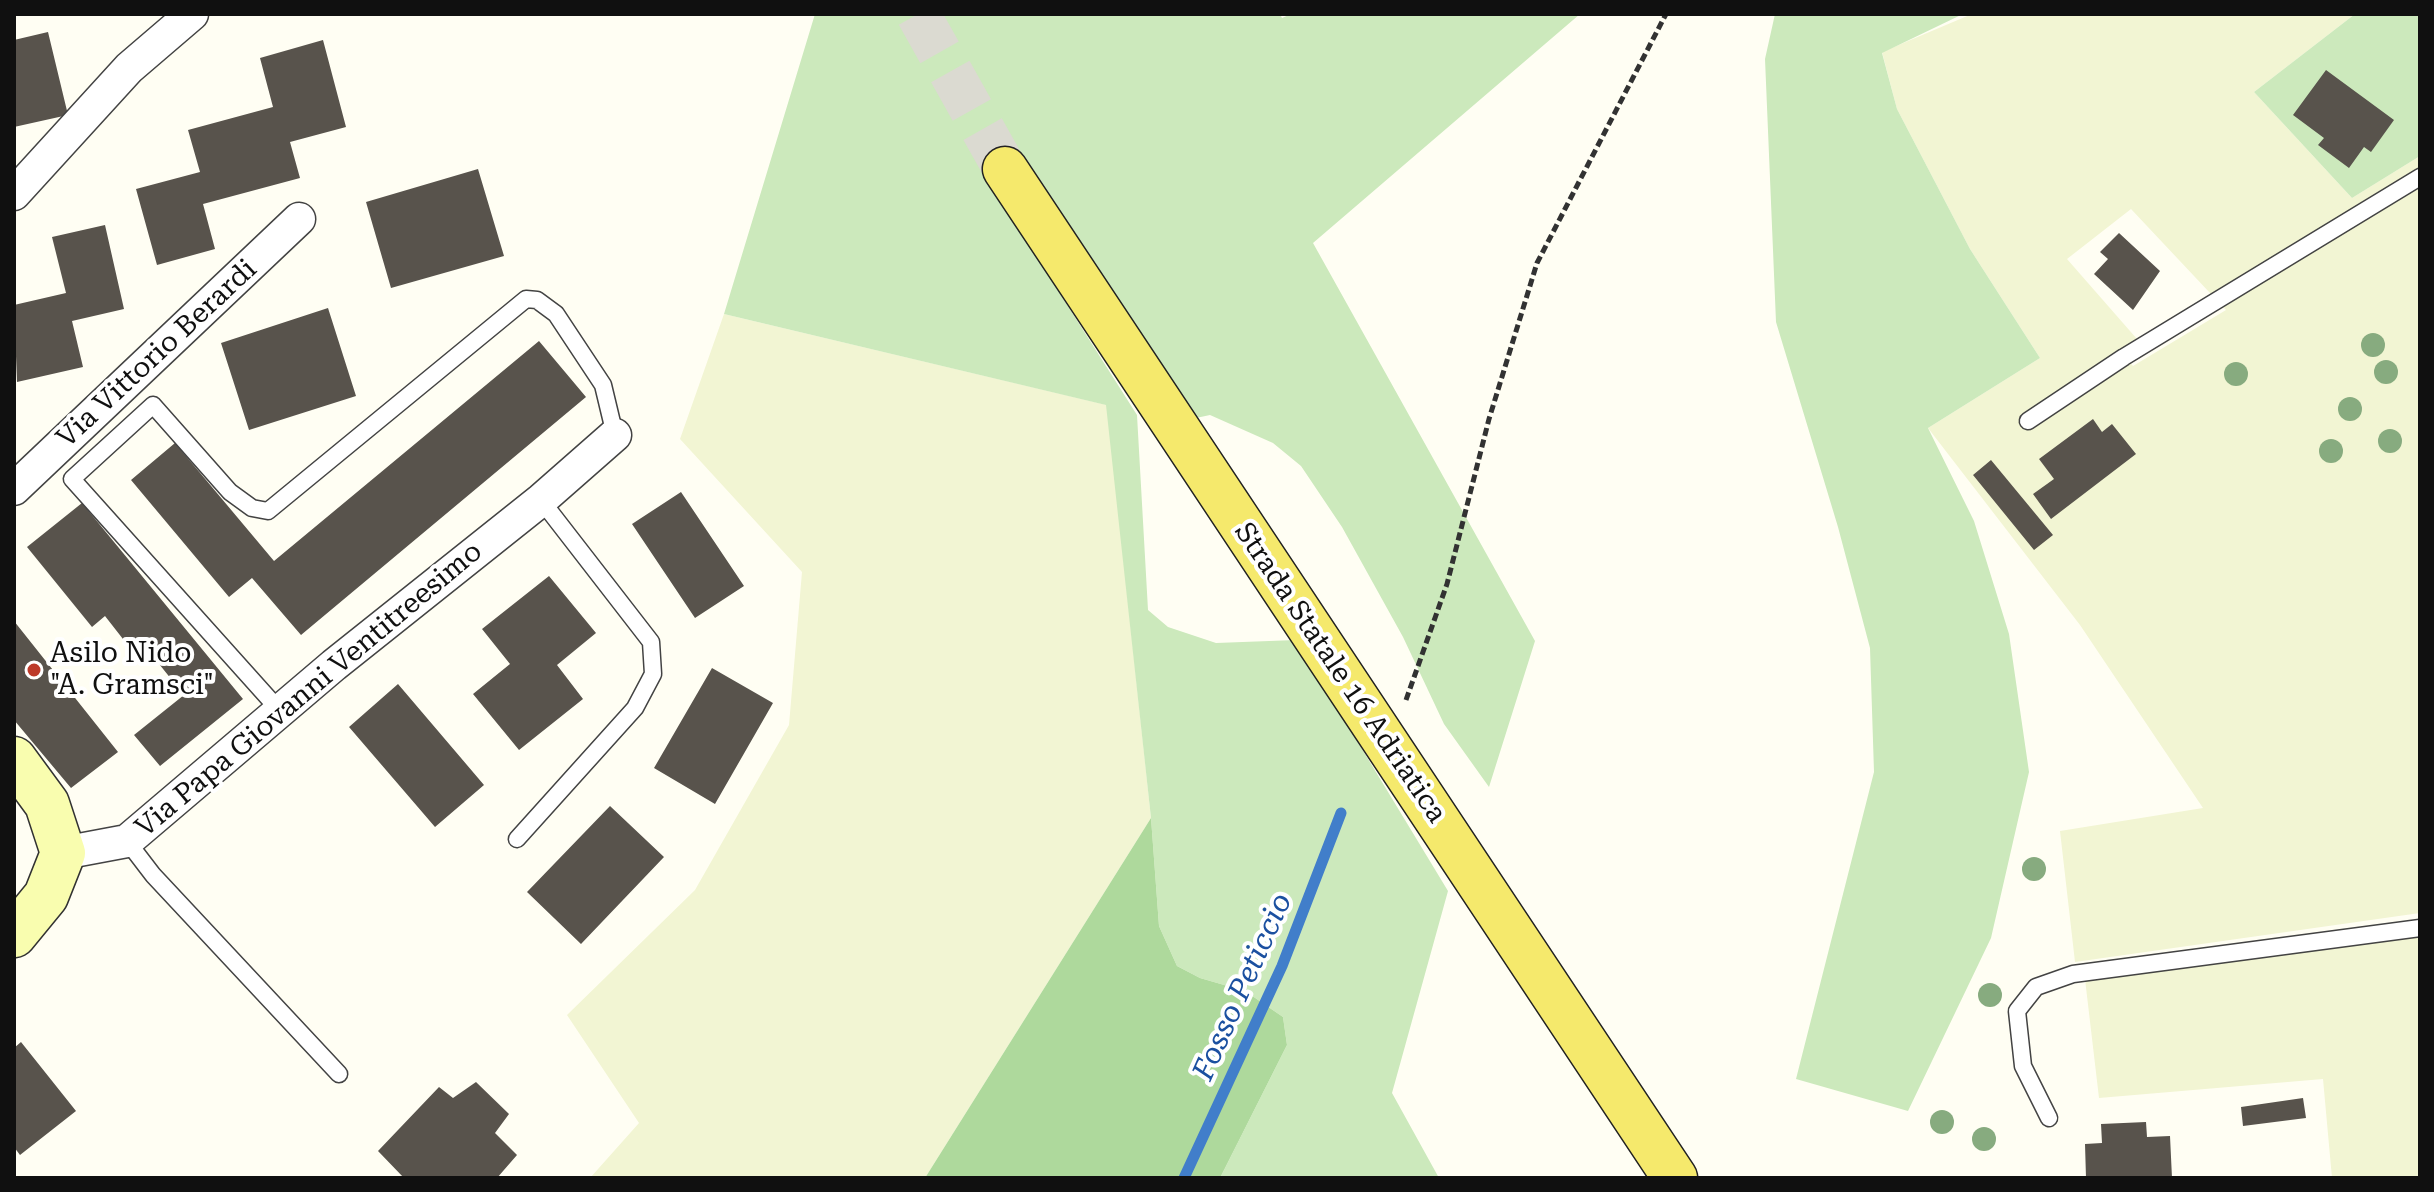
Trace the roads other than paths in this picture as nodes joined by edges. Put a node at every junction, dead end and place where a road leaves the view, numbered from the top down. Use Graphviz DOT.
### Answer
graph roads {
  1 [pos="192,14"];
  2 [pos="1005,169"];
  3 [pos="2420,177"];
  4 [pos="14,194"];
  5 [pos="299,219"];
  6 [pos="2028,421"];
  7 [pos="615,435"];
  8 [pos="14,489"];
  9 [pos="541,500"];
  10 [pos="280,711"];
  11 [pos="14,759"];
  12 [pos="517,839"];
  13 [pos="127,841"];
  14 [pos="63,853"];
  15 [pos="2420,928"];
  16 [pos="14,935"];
  17 [pos="339,1074"];
  18 [pos="2049,1118"];
  19 [pos="1675,1178"];
  1 -- 4 [label="street"];
  2 -- 19 [label="main road, Strada Statale 16 Adriatica"];
  3 -- 6 [label="lane"];
  5 -- 8 [label="street, Via Vittorio Berardi"];
  7 -- 9 [label="street, Via Papa Giovanni Ventitreesimo"];
  7 -- 10 [label="lane"];
  9 -- 10 [label="street, Via Papa Giovanni Ventitreesimo"];
  9 -- 12 [label="lane"];
  10 -- 13 [label="street, Via Papa Giovanni Ventitreesimo"];
  11 -- 14 [label="street"];
  13 -- 14 [label="street, Via Papa Giovanni Ventitreesimo"];
  13 -- 17 [label="lane"];
  14 -- 16 [label="street"];
  15 -- 18 [label="lane"];
}
